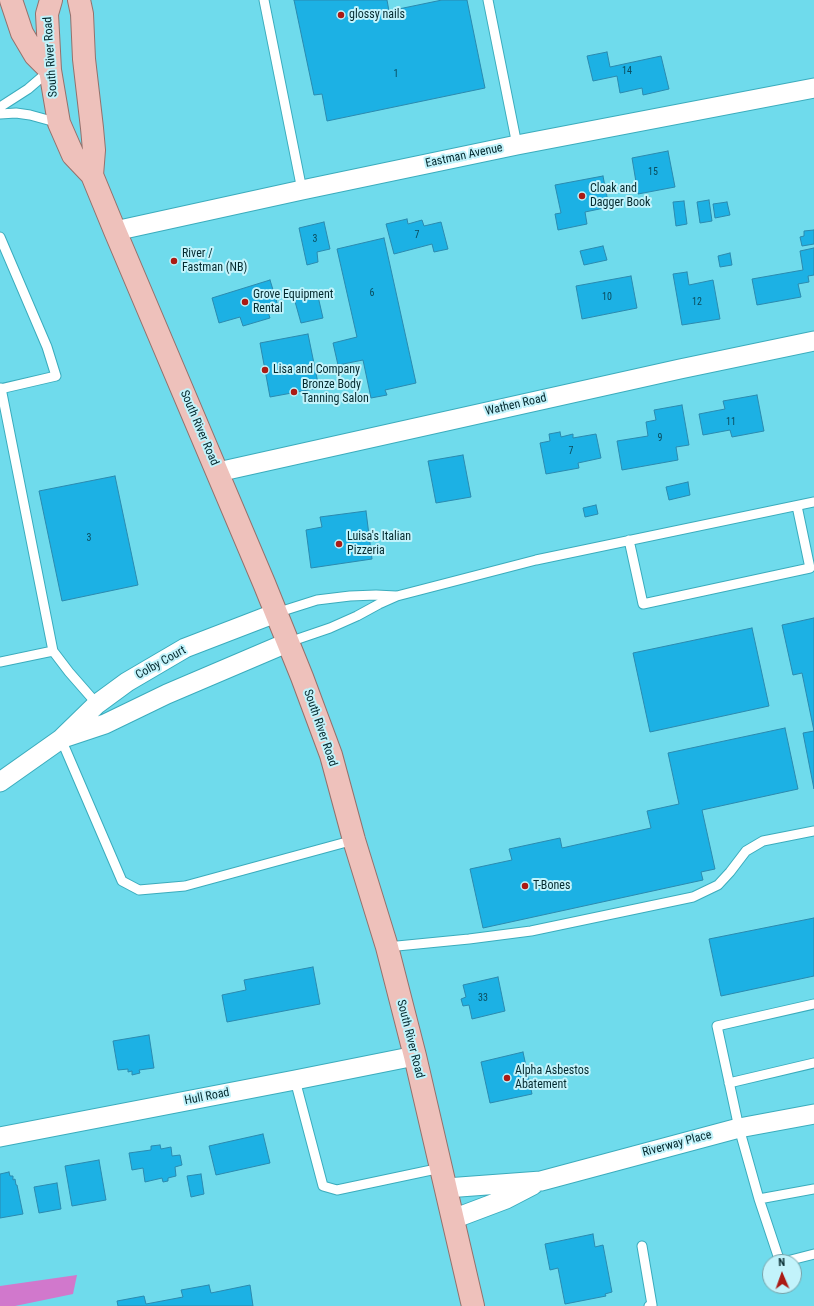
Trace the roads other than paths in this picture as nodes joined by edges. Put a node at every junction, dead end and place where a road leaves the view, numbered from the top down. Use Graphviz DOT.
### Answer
graph roads {
  1 [pos="11,0"];
  2 [pos="51,0"];
  3 [pos="79,0"];
  4 [pos="264,0"];
  5 [pos="488,0"];
  6 [pos="50,70"];
  7 [pos="814,88"];
  8 [pos="0,107"];
  9 [pos="0,114"];
  10 [pos="59,123"];
  11 [pos="518,145"];
  12 [pos="92,175"];
  13 [pos="302,190"];
  14 [pos="115,231"];
  15 [pos="0,237"];
  16 [pos="814,341"];
  17 [pos="0,388"];
  18 [pos="218,472"];
  19 [pos="814,502"];
  20 [pos="797,506"];
  21 [pos="629,540"];
  22 [pos="397,596"];
  23 [pos="276,613"];
  24 [pos="289,642"];
  25 [pos="53,651"];
  26 [pos="0,662"];
  27 [pos="97,704"];
  28 [pos="61,739"];
  29 [pos="0,782"];
  30 [pos="814,831"];
  31 [pos="354,840"];
  32 [pos="387,947"];
  33 [pos="814,1004"];
  34 [pos="415,1056"];
  35 [pos="814,1063"];
  36 [pos="295,1080"];
  37 [pos="729,1083"];
  38 [pos="814,1114"];
  39 [pos="739,1128"];
  40 [pos="0,1137"];
  41 [pos="444,1178"];
  42 [pos="541,1181"];
  43 [pos="814,1189"];
  44 [pos="759,1199"];
  45 [pos="453,1219"];
  46 [pos="642,1246"];
  47 [pos="778,1254"];
  48 [pos="814,1254"];
  49 [pos="802,1257"];
  50 [pos="473,1306"];
  51 [pos="649,1306"];
  1 -- 6 [label="main road"];
  2 -- 6 [label="main road, South River Road"];
  3 -- 12 [label="main road, South River Road"];
  4 -- 13 [label="lane"];
  5 -- 11 [label="lane"];
  6 -- 8 [label="lane"];
  6 -- 10 [label="main road, South River Road"];
  7 -- 11 [label="street, Eastman Avenue"];
  9 -- 10 [label="lane"];
  10 -- 12 [label="main road, South River Road"];
  11 -- 13 [label="street, Eastman Avenue"];
  12 -- 14 [label="main road, South River Road"];
  13 -- 14 [label="street, Eastman Avenue"];
  14 -- 18 [label="main road, South River Road"];
  15 -- 17 [label="lane"];
  16 -- 18 [label="street, Wathen Road"];
  17 -- 25 [label="lane"];
  18 -- 23 [label="main road, South River Road"];
  19 -- 20 [label="lane"];
  20 -- 21 [label="lane"];
  20 -- 21 [label="lane"];
  21 -- 22 [label="lane"];
  22 -- 23 [label="lane"];
  22 -- 24 [label="lane"];
  23 -- 24 [label="main road, South River Road"];
  23 -- 27 [label="street, Colby Court"];
  24 -- 28 [label="street, Colby Court"];
  24 -- 31 [label="main road, South River Road"];
  25 -- 26 [label="lane"];
  25 -- 27 [label="lane"];
  27 -- 28 [label="street, Colby Court"];
  28 -- 29 [label="street, Colby Court"];
  28 -- 31 [label="lane"];
  30 -- 32 [label="lane"];
  31 -- 32 [label="main road, South River Road"];
  32 -- 34 [label="main road, South River Road"];
  33 -- 37 [label="lane"];
  34 -- 36 [label="street, Hull Road"];
  34 -- 41 [label="main road, South River Road"];
  35 -- 37 [label="lane"];
  36 -- 40 [label="street, Hull Road"];
  36 -- 41 [label="lane"];
  37 -- 39 [label="lane"];
  38 -- 39 [label="street, Riverway Place"];
  39 -- 42 [label="street, Riverway Place"];
  39 -- 44 [label="lane"];
  41 -- 42 [label="street, Riverway Place"];
  41 -- 45 [label="main road, South River Road"];
  42 -- 45 [label="street, Riverway Place"];
  43 -- 44 [label="lane"];
  44 -- 47 [label="lane"];
  45 -- 50 [label="main road, South River Road"];
  46 -- 51 [label="lane"];
  48 -- 49 [label="lane"];
}
